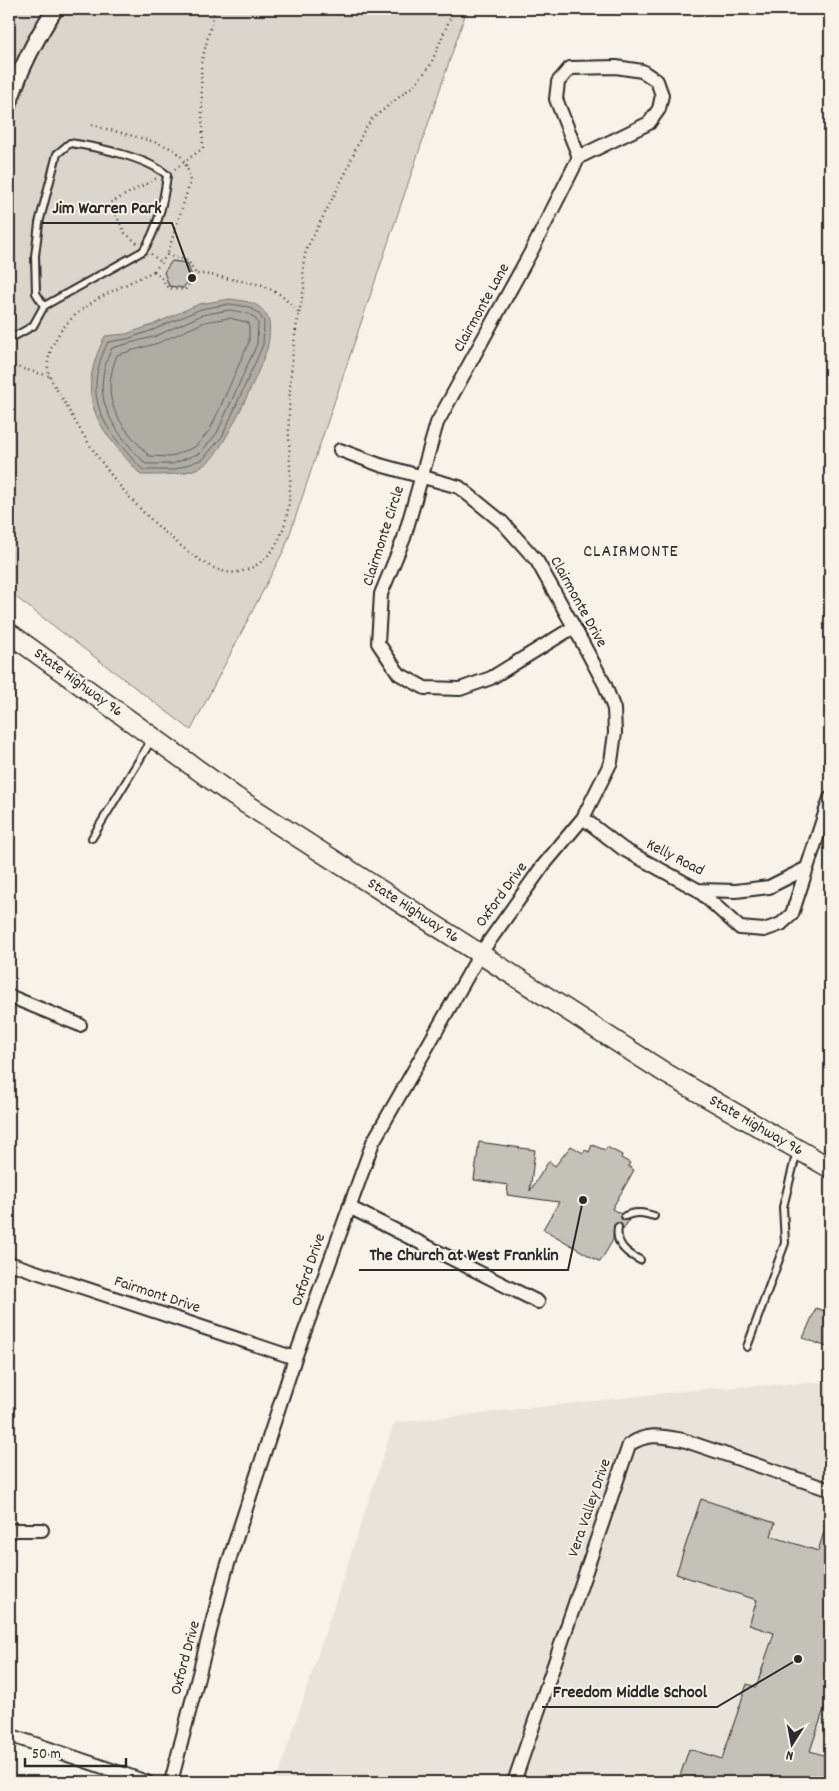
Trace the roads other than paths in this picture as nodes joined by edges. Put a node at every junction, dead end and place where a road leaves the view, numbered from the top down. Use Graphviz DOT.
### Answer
graph roads {
  1 [pos="55,9"];
  2 [pos="9,104"];
  3 [pos="579,157"];
  4 [pos="44,306"];
  5 [pos="9,334"];
  6 [pos="340,450"];
  7 [pos="420,476"];
  8 [pos="574,627"];
  9 [pos="9,633"];
  10 [pos="153,738"];
  11 [pos="830,798"];
  12 [pos="583,818"];
  13 [pos="92,838"];
  14 [pos="807,868"];
  15 [pos="698,890"];
  16 [pos="480,954"];
  17 [pos="9,996"];
  18 [pos="80,1025"];
  19 [pos="798,1150"];
  20 [pos="830,1168"];
  21 [pos="349,1207"];
  22 [pos="625,1216"];
  23 [pos="654,1216"];
  24 [pos="618,1227"];
  25 [pos="640,1260"];
  26 [pos="9,1263"];
  27 [pos="538,1302"];
  28 [pos="747,1347"];
  29 [pos="295,1358"];
  30 [pos="830,1490"];
  31 [pos="42,1530"];
  32 [pos="9,1533"];
  33 [pos="9,1735"];
  34 [pos="147,1782"];
  35 [pos="171,1782"];
  36 [pos="514,1782"];
  1 -- 2 [label="street"];
  3 -- 3 [label="street"];
  3 -- 7 [label="street, Clairmonte Lane"];
  4 -- 4 [label="lane"];
  4 -- 5 [label="lane"];
  6 -- 7 [label="street, Clairmonte Drive"];
  7 -- 8 [label="street, Clairmonte Drive"];
  7 -- 8 [label="street, Clairmonte Circle"];
  8 -- 12 [label="street, Clairmonte Drive"];
  9 -- 10 [label="main road, State Highway 96"];
  10 -- 13 [label="lane"];
  10 -- 16 [label="main road, State Highway 96"];
  11 -- 14 [label="street"];
  12 -- 15 [label="street, Kelly Road"];
  12 -- 16 [label="street, Oxford Drive"];
  14 -- 15 [label="street, Kelly Road"];
  14 -- 15 [label="street"];
  16 -- 19 [label="main road, State Highway 96"];
  16 -- 21 [label="street, Oxford Drive"];
  17 -- 18 [label="street"];
  19 -- 20 [label="main road, State Highway 96"];
  19 -- 28 [label="lane"];
  21 -- 27 [label="street"];
  21 -- 29 [label="street, Oxford Drive"];
  22 -- 23 [label="lane"];
  24 -- 25 [label="lane"];
  26 -- 29 [label="street, Fairmont Drive"];
  29 -- 35 [label="street, Oxford Drive"];
  30 -- 36 [label="street, Vera Valley Drive"];
  31 -- 32 [label="street"];
  33 -- 34 [label="street"];
}
